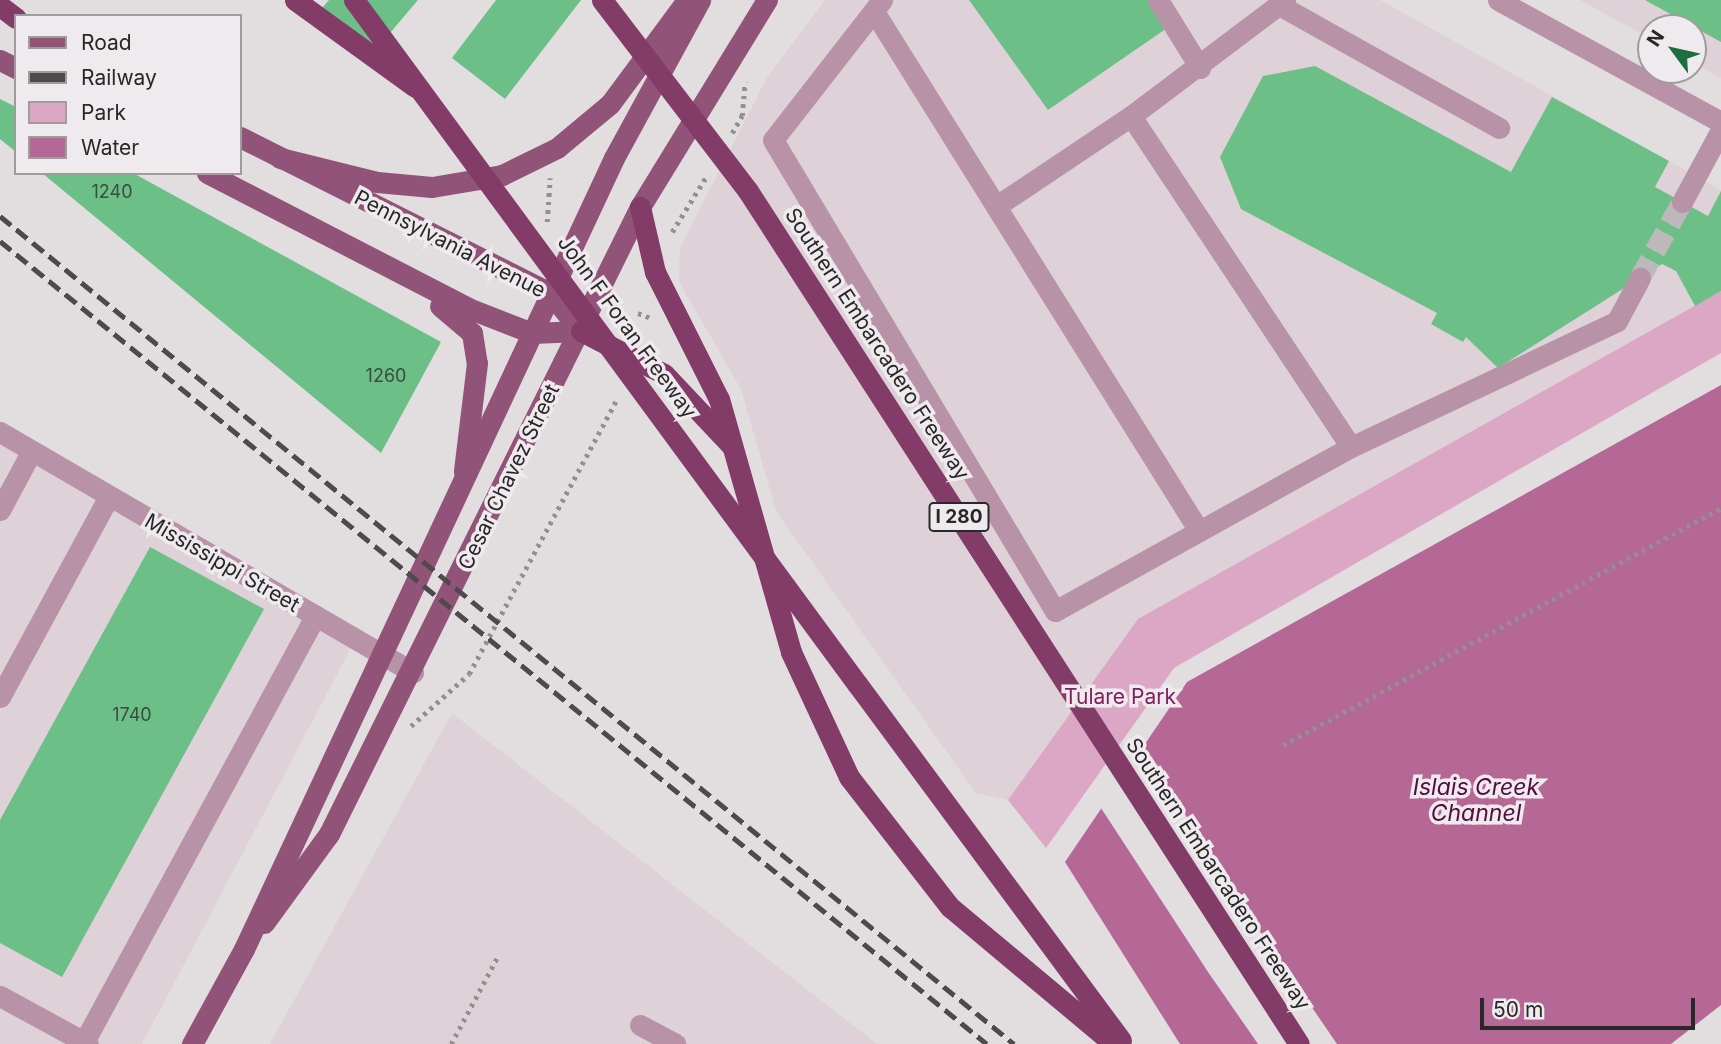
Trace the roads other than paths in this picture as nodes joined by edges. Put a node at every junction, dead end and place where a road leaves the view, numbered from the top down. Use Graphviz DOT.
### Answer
graph roads {
  1 [pos="295,0"];
  2 [pos="354,0"];
  3 [pos="602,0"];
  4 [pos="687,0"];
  5 [pos="700,0"];
  6 [pos="767,0"];
  7 [pos="1158,0"];
  8 [pos="1498,0"];
  9 [pos="1283,3"];
  10 [pos="0,6"];
  11 [pos="879,6"];
  12 [pos="14,19"];
  13 [pos="1200,68"];
  14 [pos="427,95"];
  15 [pos="1131,116"];
  16 [pos="1721,122"];
  17 [pos="1499,128"];
  18 [pos="1721,130"];
  19 [pos="242,139"];
  20 [pos="280,158"];
  21 [pos="211,175"];
  22 [pos="1682,202"];
  23 [pos="998,205"];
  24 [pos="640,206"];
  25 [pos="396,274"];
  26 [pos="1640,278"];
  27 [pos="550,293"];
  28 [pos="581,331"];
  29 [pos="531,333"];
  30 [pos="0,432"];
  31 [pos="733,446"];
  32 [pos="1351,447"];
  33 [pos="30,454"];
  34 [pos="462,490"];
  35 [pos="108,498"];
  36 [pos="0,510"];
  37 [pos="1199,531"];
  38 [pos="315,616"];
  39 [pos="382,654"];
  40 [pos="413,672"];
  41 [pos="0,697"];
  42 [pos="244,949"];
  43 [pos="0,996"];
  44 [pos="640,1025"];
  45 [pos="86,1043"];
  46 [pos="192,1044"];
  47 [pos="675,1044"];
  48 [pos="1115,1044"];
  49 [pos="1124,1044"];
  50 [pos="1299,1044"];
  1 -- 14 [label="highway, bridge"];
  2 -- 14 [label="highway, John F Foran Freeway, bridge"];
  3 -- 50 [label="highway, Southern Embarcadero Freeway / I 280, bridge"];
  4 -- 20 [label="main road"];
  5 -- 27 [label="main road, Cesar Chavez Street"];
  6 -- 24 [label="main road, Cesar Chavez Street"];
  7 -- 13 [label="street"];
  8 -- 16 [label="street"];
  9 -- 13 [label="street"];
  9 -- 17 [label="street"];
  10 -- 12 [label="highway"];
  11 -- 23 [label="street"];
  11 -- 37 [label="street"];
  13 -- 15 [label="street"];
  14 -- 49 [label="highway, John F Foran Freeway, bridge"];
  15 -- 23 [label="street"];
  15 -- 32 [label="street"];
  18 -- 22 [label="street"];
  19 -- 20 [label="main road, Pennsylvania Avenue"];
  20 -- 27 [label="main road, Pennsylvania Avenue"];
  21 -- 25 [label="main road, Pennsylvania Avenue"];
  23 -- 37 [label="street"];
  24 -- 28 [label="main road, Cesar Chavez Street"];
  24 -- 31 [label="highway"];
  25 -- 29 [label="main road, Pennsylvania Avenue"];
  25 -- 34 [label="main road"];
  26 -- 32 [label="street"];
  27 -- 28 [label="main road, Pennsylvania Avenue"];
  27 -- 29 [label="main road, Cesar Chavez Street"];
  28 -- 29 [label="main road, Pennsylvania Avenue"];
  28 -- 31 [label="highway"];
  28 -- 40 [label="main road, Cesar Chavez Street"];
  29 -- 34 [label="main road, Cesar Chavez Street"];
  30 -- 33 [label="street, Mississippi Street"];
  31 -- 48 [label="highway"];
  32 -- 37 [label="street"];
  33 -- 35 [label="street, Mississippi Street"];
  33 -- 36 [label="street"];
  34 -- 39 [label="main road, Cesar Chavez Street"];
  35 -- 38 [label="street, Mississippi Street"];
  35 -- 41 [label="street"];
  38 -- 39 [label="street, Mississippi Street"];
  38 -- 45 [label="street"];
  39 -- 40 [label="street, Mississippi Street"];
  39 -- 42 [label="main road, Cesar Chavez Street"];
  40 -- 42 [label="main road, Cesar Chavez Street"];
  42 -- 46 [label="main road, Cesar Chavez Street"];
  43 -- 45 [label="street"];
  44 -- 47 [label="street"];
}
